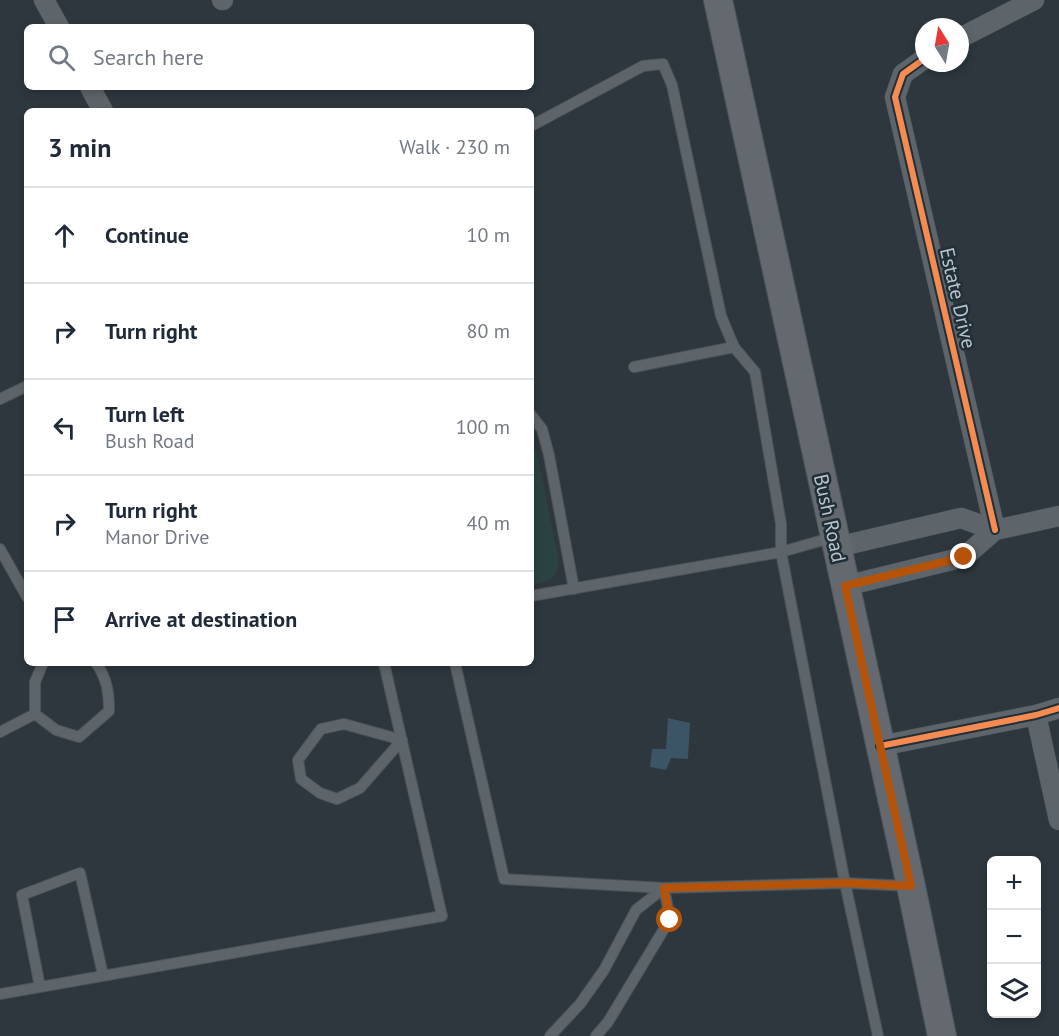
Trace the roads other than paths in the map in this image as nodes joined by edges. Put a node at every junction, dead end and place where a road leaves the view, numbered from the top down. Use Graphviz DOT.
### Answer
graph roads {
  1 [pos="44,0"];
  2 [pos="718,0"];
  3 [pos="1034,0"];
  4 [pos="57,24"];
  5 [pos="969,33"];
  6 [pos="915,65"];
  7 [pos="92,90"];
  8 [pos="101,108"];
  9 [pos="534,124"];
  10 [pos="734,347"];
  11 [pos="634,367"];
  12 [pos="24,387"];
  13 [pos="0,399"];
  14 [pos="534,419"];
  15 [pos="1059,516"];
  16 [pos="995,530"];
  17 [pos="836,542"];
  18 [pos="0,549"];
  19 [pos="781,552"];
  20 [pos="845,586"];
  21 [pos="574,589"];
  22 [pos="24,592"];
  23 [pos="534,596"];
  24 [pos="42,666"];
  25 [pos="98,666"];
  26 [pos="385,666"];
  27 [pos="456,666"];
  28 [pos="1059,708"];
  29 [pos="35,714"];
  30 [pos="1036,715"];
  31 [pos="0,732"];
  32 [pos="402,740"];
  33 [pos="880,746"];
  34 [pos="1059,820"];
  35 [pos="846,883"];
  36 [pos="911,886"];
  37 [pos="664,888"];
  38 [pos="103,975"];
  39 [pos="40,987"];
  40 [pos="0,994"];
  41 [pos="550,1036"];
  42 [pos="596,1036"];
  43 [pos="878,1036"];
  44 [pos="942,1036"];
  1 -- 4 [label="street"];
  2 -- 17 [label="main road, Bush Road"];
  3 -- 5 [label="street"];
  6 -- 16 [label="street, Estate Drive"];
  7 -- 8 [label="street"];
  9 -- 10 [label="lane"];
  10 -- 11 [label="lane"];
  10 -- 19 [label="lane"];
  12 -- 13 [label="lane"];
  14 -- 21 [label="lane"];
  15 -- 16 [label="street"];
  16 -- 17 [label="street"];
  16 -- 20 [label="street"];
  17 -- 19 [label="lane"];
  17 -- 20 [label="main road, Bush Road"];
  18 -- 22 [label="lane"];
  19 -- 21 [label="lane"];
  19 -- 35 [label="lane"];
  20 -- 33 [label="main road, Bush Road"];
  21 -- 23 [label="lane"];
  24 -- 29 [label="lane"];
  25 -- 29 [label="lane"];
  26 -- 32 [label="lane"];
  27 -- 37 [label="lane"];
  28 -- 30 [label="street"];
  29 -- 31 [label="lane"];
  30 -- 33 [label="street"];
  30 -- 34 [label="street"];
  32 -- 32 [label="lane"];
  32 -- 38 [label="lane"];
  33 -- 36 [label="main road, Bush Road"];
  35 -- 36 [label="lane"];
  35 -- 37 [label="lane"];
  35 -- 43 [label="lane"];
  36 -- 44 [label="main road, Bush Road"];
  37 -- 41 [label="lane"];
  37 -- 42 [label="lane"];
  38 -- 39 [label="lane"];
  38 -- 39 [label="lane"];
  39 -- 40 [label="lane"];
}
